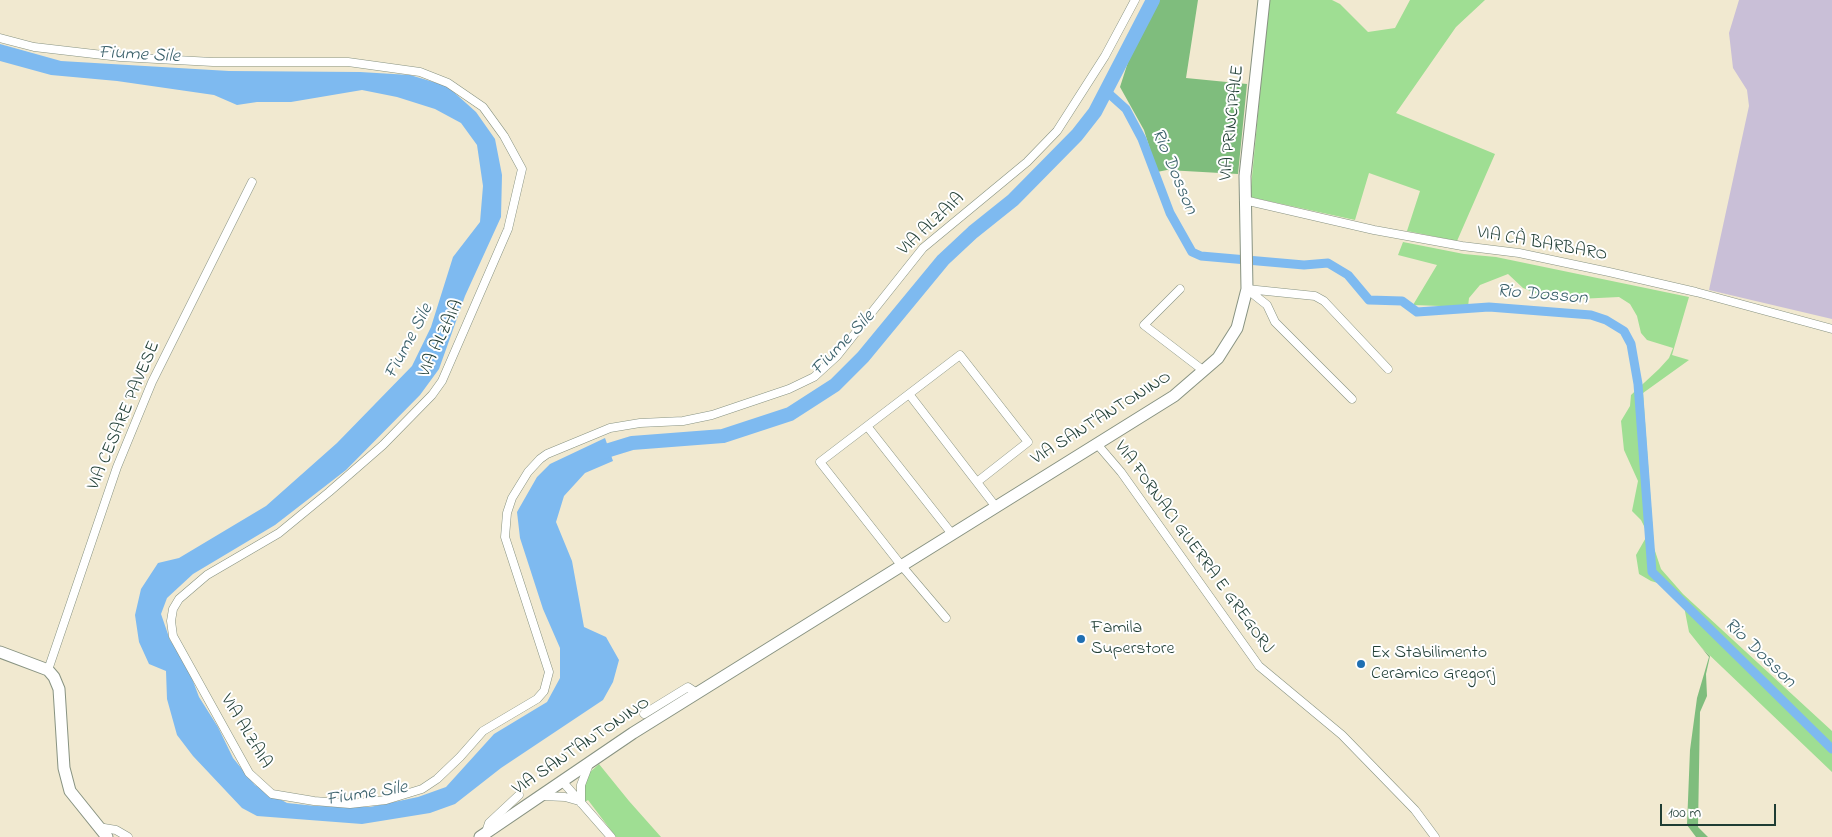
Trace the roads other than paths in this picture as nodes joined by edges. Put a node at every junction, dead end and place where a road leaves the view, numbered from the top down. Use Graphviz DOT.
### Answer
graph roads {
  1 [pos="1135,0"];
  2 [pos="1264,0"];
  3 [pos="0,38"];
  4 [pos="252,182"];
  5 [pos="1244,200"];
  6 [pos="1247,249"];
  7 [pos="1180,289"];
  8 [pos="1247,290"];
  9 [pos="1832,328"];
  10 [pos="1388,369"];
  11 [pos="1204,372"];
  12 [pos="910,394"];
  13 [pos="1352,399"];
  14 [pos="867,426"];
  15 [pos="1097,444"];
  16 [pos="977,482"];
  17 [pos="996,506"];
  18 [pos="952,534"];
  19 [pos="901,565"];
  20 [pos="946,618"];
  21 [pos="0,652"];
  22 [pos="48,670"];
  23 [pos="697,693"];
  24 [pos="644,714"];
  25 [pos="590,761"];
  26 [pos="562,781"];
  27 [pos="519,795"];
  28 [pos="539,796"];
  29 [pos="580,802"];
  30 [pos="98,827"];
  31 [pos="483,835"];
  32 [pos="107,837"];
  33 [pos="128,837"];
  34 [pos="610,837"];
  35 [pos="1435,837"];
  1 -- 3 [label="street, VIA ALZAIA"];
  2 -- 5 [label="main road, VIA PRINCIPALE"];
  4 -- 22 [label="street, VIA CESARE PAVESE"];
  5 -- 6 [label="main road, VIA PRINCIPALE"];
  5 -- 9 [label="street, VIA CÀ BARBARO"];
  6 -- 8 [label="main road, VIA SANT'ANTONINO"];
  7 -- 11 [label="street"];
  8 -- 10 [label="street"];
  8 -- 11 [label="main road, VIA SANT'ANTONINO"];
  8 -- 13 [label="street"];
  11 -- 15 [label="main road, VIA SANT'ANTONINO"];
  12 -- 14 [label="street"];
  12 -- 16 [label="street"];
  12 -- 16 [label="street"];
  14 -- 18 [label="street"];
  14 -- 19 [label="street"];
  15 -- 17 [label="main road, VIA SANT'ANTONINO"];
  15 -- 35 [label="street, VIA FORNACI GUERRA E GREGORJ"];
  16 -- 17 [label="street"];
  17 -- 18 [label="main road, VIA SANT'ANTONINO"];
  18 -- 19 [label="main road, VIA SANT'ANTONINO"];
  19 -- 20 [label="street"];
  19 -- 23 [label="main road, VIA SANT'ANTONINO"];
  21 -- 22 [label="main road"];
  22 -- 30 [label="main road"];
  23 -- 24 [label="street, VIA SANT'ANTONINO"];
  23 -- 25 [label="main road, VIA SANT'ANTONINO"];
  25 -- 26 [label="main road, VIA SANT'ANTONINO"];
  25 -- 29 [label="street"];
  26 -- 28 [label="main road, VIA SANT'ANTONINO"];
  26 -- 29 [label="street"];
  27 -- 31 [label="street, VIA SANT'ANTONINO"];
  28 -- 29 [label="street"];
  28 -- 31 [label="main road, VIA SANT'ANTONINO"];
  29 -- 34 [label="street"];
  30 -- 32 [label="main road"];
  30 -- 33 [label="street"];
}
